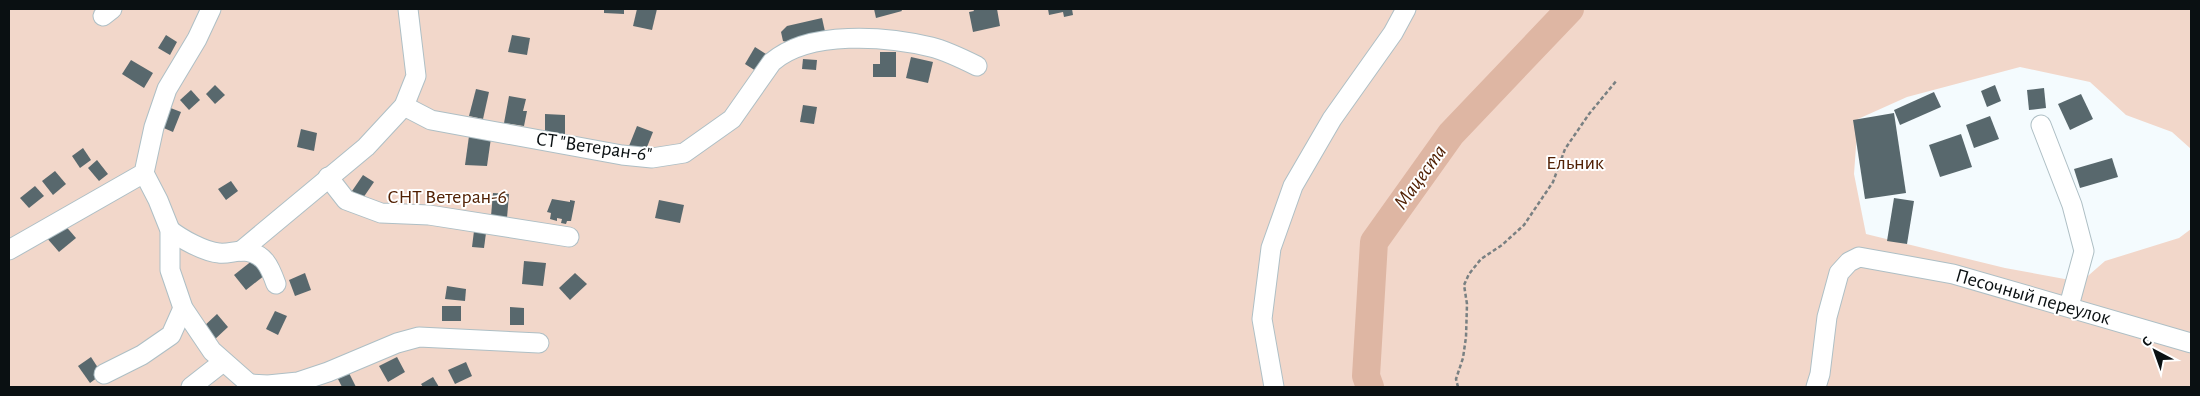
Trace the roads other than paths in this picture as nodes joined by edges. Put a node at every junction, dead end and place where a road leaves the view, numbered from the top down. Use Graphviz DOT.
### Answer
graph roads {
  1 [pos="211,9"];
  2 [pos="408,9"];
  3 [pos="1406,9"];
  4 [pos="977,66"];
  5 [pos="404,106"];
  6 [pos="2041,126"];
  7 [pos="144,173"];
  8 [pos="328,177"];
  9 [pos="170,230"];
  10 [pos="569,237"];
  11 [pos="9,250"];
  12 [pos="241,251"];
  13 [pos="276,284"];
  14 [pos="2069,306"];
  15 [pos="183,308"];
  16 [pos="538,343"];
  17 [pos="2191,343"];
  18 [pos="223,362"];
  19 [pos="104,374"];
  20 [pos="252,386"];
  21 [pos="191,387"];
  22 [pos="1274,387"];
  23 [pos="1816,387"];
  1 -- 7 [label="street"];
  2 -- 5 [label="street"];
  3 -- 22 [label="street"];
  4 -- 5 [label="street, СТ \"Ветеран-6\""];
  5 -- 8 [label="street"];
  6 -- 14 [label="street"];
  7 -- 9 [label="street"];
  7 -- 11 [label="street"];
  8 -- 10 [label="street"];
  8 -- 12 [label="street"];
  9 -- 12 [label="street"];
  9 -- 15 [label="street"];
  12 -- 13 [label="street"];
  14 -- 17 [label="street, Песочный переулок"];
  14 -- 23 [label="street, Песочный переулок"];
  15 -- 18 [label="street"];
  15 -- 19 [label="street"];
  16 -- 20 [label="street"];
  18 -- 20 [label="street"];
  18 -- 21 [label="street"];
}
